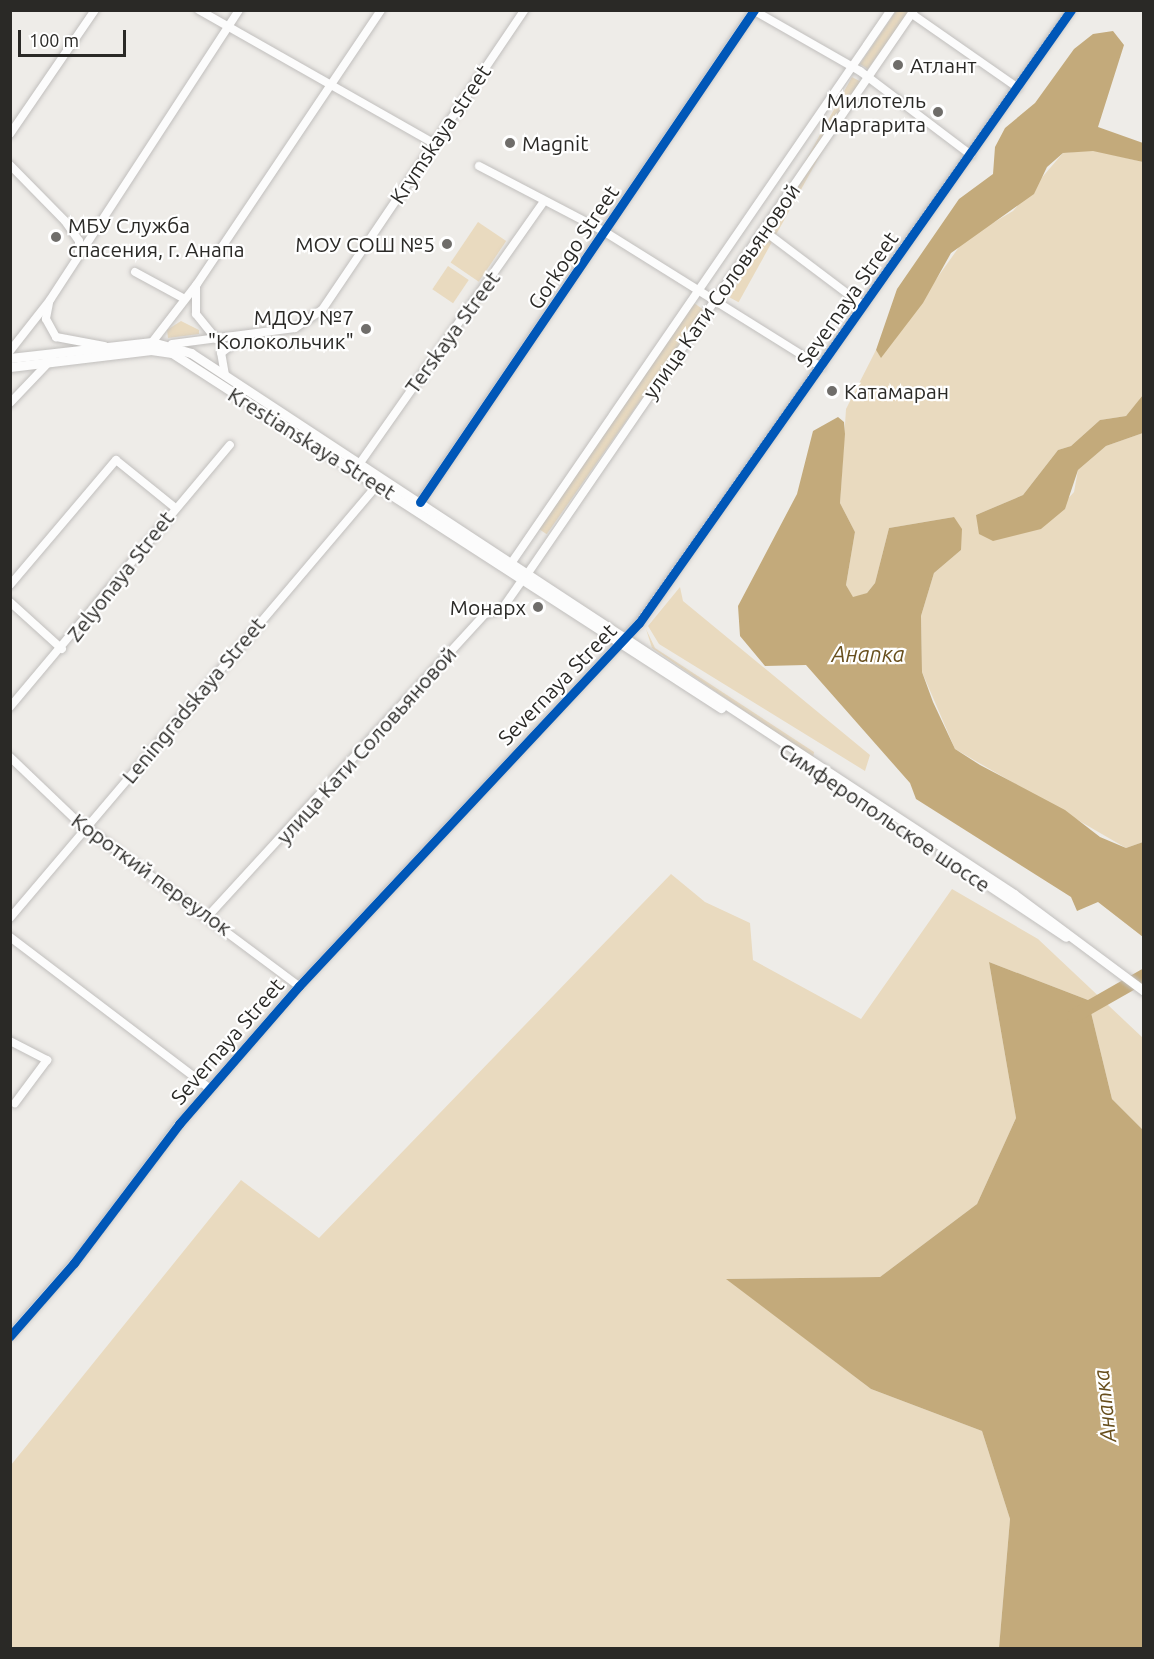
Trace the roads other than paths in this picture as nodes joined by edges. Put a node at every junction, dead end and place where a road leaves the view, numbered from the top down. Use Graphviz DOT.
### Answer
graph roads {
  1 [pos="95,10"];
  2 [pos="199,10"];
  3 [pos="239,10"];
  4 [pos="381,10"];
  5 [pos="524,10"];
  6 [pos="891,10"];
  7 [pos="1071,10"];
  8 [pos="753,11"];
  9 [pos="913,12"];
  10 [pos="227,27"];
  11 [pos="853,66"];
  12 [pos="868,77"];
  13 [pos="329,86"];
  14 [pos="1018,88"];
  15 [pos="10,134"];
  16 [pos="433,143"];
  17 [pos="971,155"];
  18 [pos="10,165"];
  19 [pos="480,166"];
  20 [pos="544,201"];
  21 [pos="763,230"];
  22 [pos="605,232"];
  23 [pos="79,255"];
  24 [pos="135,272"];
  25 [pos="197,284"];
  26 [pos="701,289"];
  27 [pos="183,298"];
  28 [pos="715,299"];
  29 [pos="50,300"];
  30 [pos="864,306"];
  31 [pos="247,336"];
  32 [pos="216,339"];
  33 [pos="172,345"];
  34 [pos="106,346"];
  35 [pos="150,347"];
  36 [pos="10,351"];
  37 [pos="49,362"];
  38 [pos="11,363"];
  39 [pos="821,367"];
  40 [pos="230,381"];
  41 [pos="10,403"];
  42 [pos="230,445"];
  43 [pos="360,463"];
  44 [pos="378,484"];
  45 [pos="420,502"];
  46 [pos="174,507"];
  47 [pos="512,562"];
  48 [pos="526,576"];
  49 [pos="10,585"];
  50 [pos="10,602"];
  51 [pos="624,641"];
  52 [pos="62,649"];
  53 [pos="10,707"];
  54 [pos="10,757"];
  55 [pos="86,825"];
  56 [pos="210,914"];
  57 [pos="10,918"];
  58 [pos="10,937"];
  59 [pos="1119,973"];
  60 [pos="299,986"];
  61 [pos="1143,991"];
  62 [pos="1143,997"];
  63 [pos="10,1041"];
  64 [pos="210,1089"];
  65 [pos="15,1102"];
  66 [pos="10,1336"];
  1 -- 15 [label="street"];
  2 -- 10 [label="street"];
  3 -- 10 [label="street"];
  4 -- 13 [label="street"];
  5 -- 16 [label="street, Krymskaya street"];
  6 -- 11 [label="street, улица Кати Соловьяновой"];
  7 -- 14 [label="street, Severnaya Street"];
  8 -- 11 [label="street"];
  8 -- 22 [label="street, Gorkogo Street"];
  9 -- 12 [label="street, улица Кати Соловьяновой"];
  9 -- 14 [label="street"];
  10 -- 13 [label="street"];
  10 -- 23 [label="street"];
  11 -- 12 [label="street"];
  11 -- 26 [label="street, улица Кати Соловьяновой"];
  12 -- 17 [label="street"];
  12 -- 21 [label="street, улица Кати Соловьяновой"];
  13 -- 16 [label="street"];
  13 -- 25 [label="street"];
  14 -- 17 [label="street, Severnaya Street"];
  16 -- 31 [label="street, Krymskaya street"];
  17 -- 30 [label="street, Severnaya Street"];
  18 -- 23 [label="street"];
  19 -- 20 [label="street"];
  20 -- 22 [label="street"];
  20 -- 43 [label="street, Terskaya Street"];
  21 -- 28 [label="street, улица Кати Соловьяновой"];
  21 -- 30 [label="street"];
  22 -- 26 [label="street"];
  22 -- 45 [label="street, Gorkogo Street"];
  23 -- 29 [label="street"];
  24 -- 27 [label="street"];
  25 -- 27 [label="street"];
  25 -- 32 [label="street"];
  26 -- 28 [label="street"];
  26 -- 47 [label="street, улица Кати Соловьяновой"];
  27 -- 35 [label="street"];
  28 -- 39 [label="street"];
  28 -- 48 [label="street, улица Кати Соловьяновой"];
  29 -- 34 [label="street"];
  29 -- 36 [label="street"];
  30 -- 39 [label="street, Severnaya Street"];
  31 -- 32 [label="street, Krymskaya street"];
  31 -- 40 [label="street, Krymskaya street"];
  32 -- 33 [label="street, Krymskaya street"];
  33 -- 35 [label="main road, Krestianskaya Street"];
  33 -- 40 [label="main road, Krestianskaya Street"];
  34 -- 35 [label="main road, Krestianskaya Street"];
  34 -- 38 [label="main road, Krestianskaya Street"];
  35 -- 37 [label="main road, Krestianskaya Street"];
  35 -- 44 [label="main road, Krestianskaya Street"];
  37 -- 38 [label="main road, Krestianskaya Street"];
  37 -- 41 [label="street"];
  39 -- 51 [label="street, Severnaya Street"];
  40 -- 43 [label="main road, Krestianskaya Street"];
  42 -- 46 [label="street, Zelyonaya Street"];
  43 -- 45 [label="main road, Krestianskaya Street"];
  44 -- 48 [label="main road, Krestianskaya Street"];
  44 -- 55 [label="street, Leningradskaya Street"];
  45 -- 47 [label="main road, Krestianskaya Street"];
  46 -- 49 [label="street"];
  46 -- 52 [label="street, Zelyonaya Street"];
  47 -- 48 [label="main road, Krestianskaya Street"];
  48 -- 51 [label="main road, Krestianskaya Street"];
  48 -- 56 [label="street, улица Кати Соловьяновой"];
  50 -- 52 [label="street"];
  51 -- 59 [label="main road, Симферопольское шоссе"];
  51 -- 60 [label="street, Severnaya Street"];
  52 -- 53 [label="street, Zelyonaya Street"];
  54 -- 55 [label="street, Короткий переулок"];
  55 -- 56 [label="street, Короткий переулок"];
  55 -- 57 [label="street, Leningradskaya Street"];
  56 -- 60 [label="street, Короткий переулок"];
  58 -- 64 [label="street"];
  59 -- 61 [label="main road, Симферопольское шоссе"];
  59 -- 62 [label="main road, Симферопольское шоссе"];
  60 -- 64 [label="street, Severnaya Street"];
  63 -- 65 [label="street"];
  64 -- 66 [label="street, Severnaya Street"];
}
